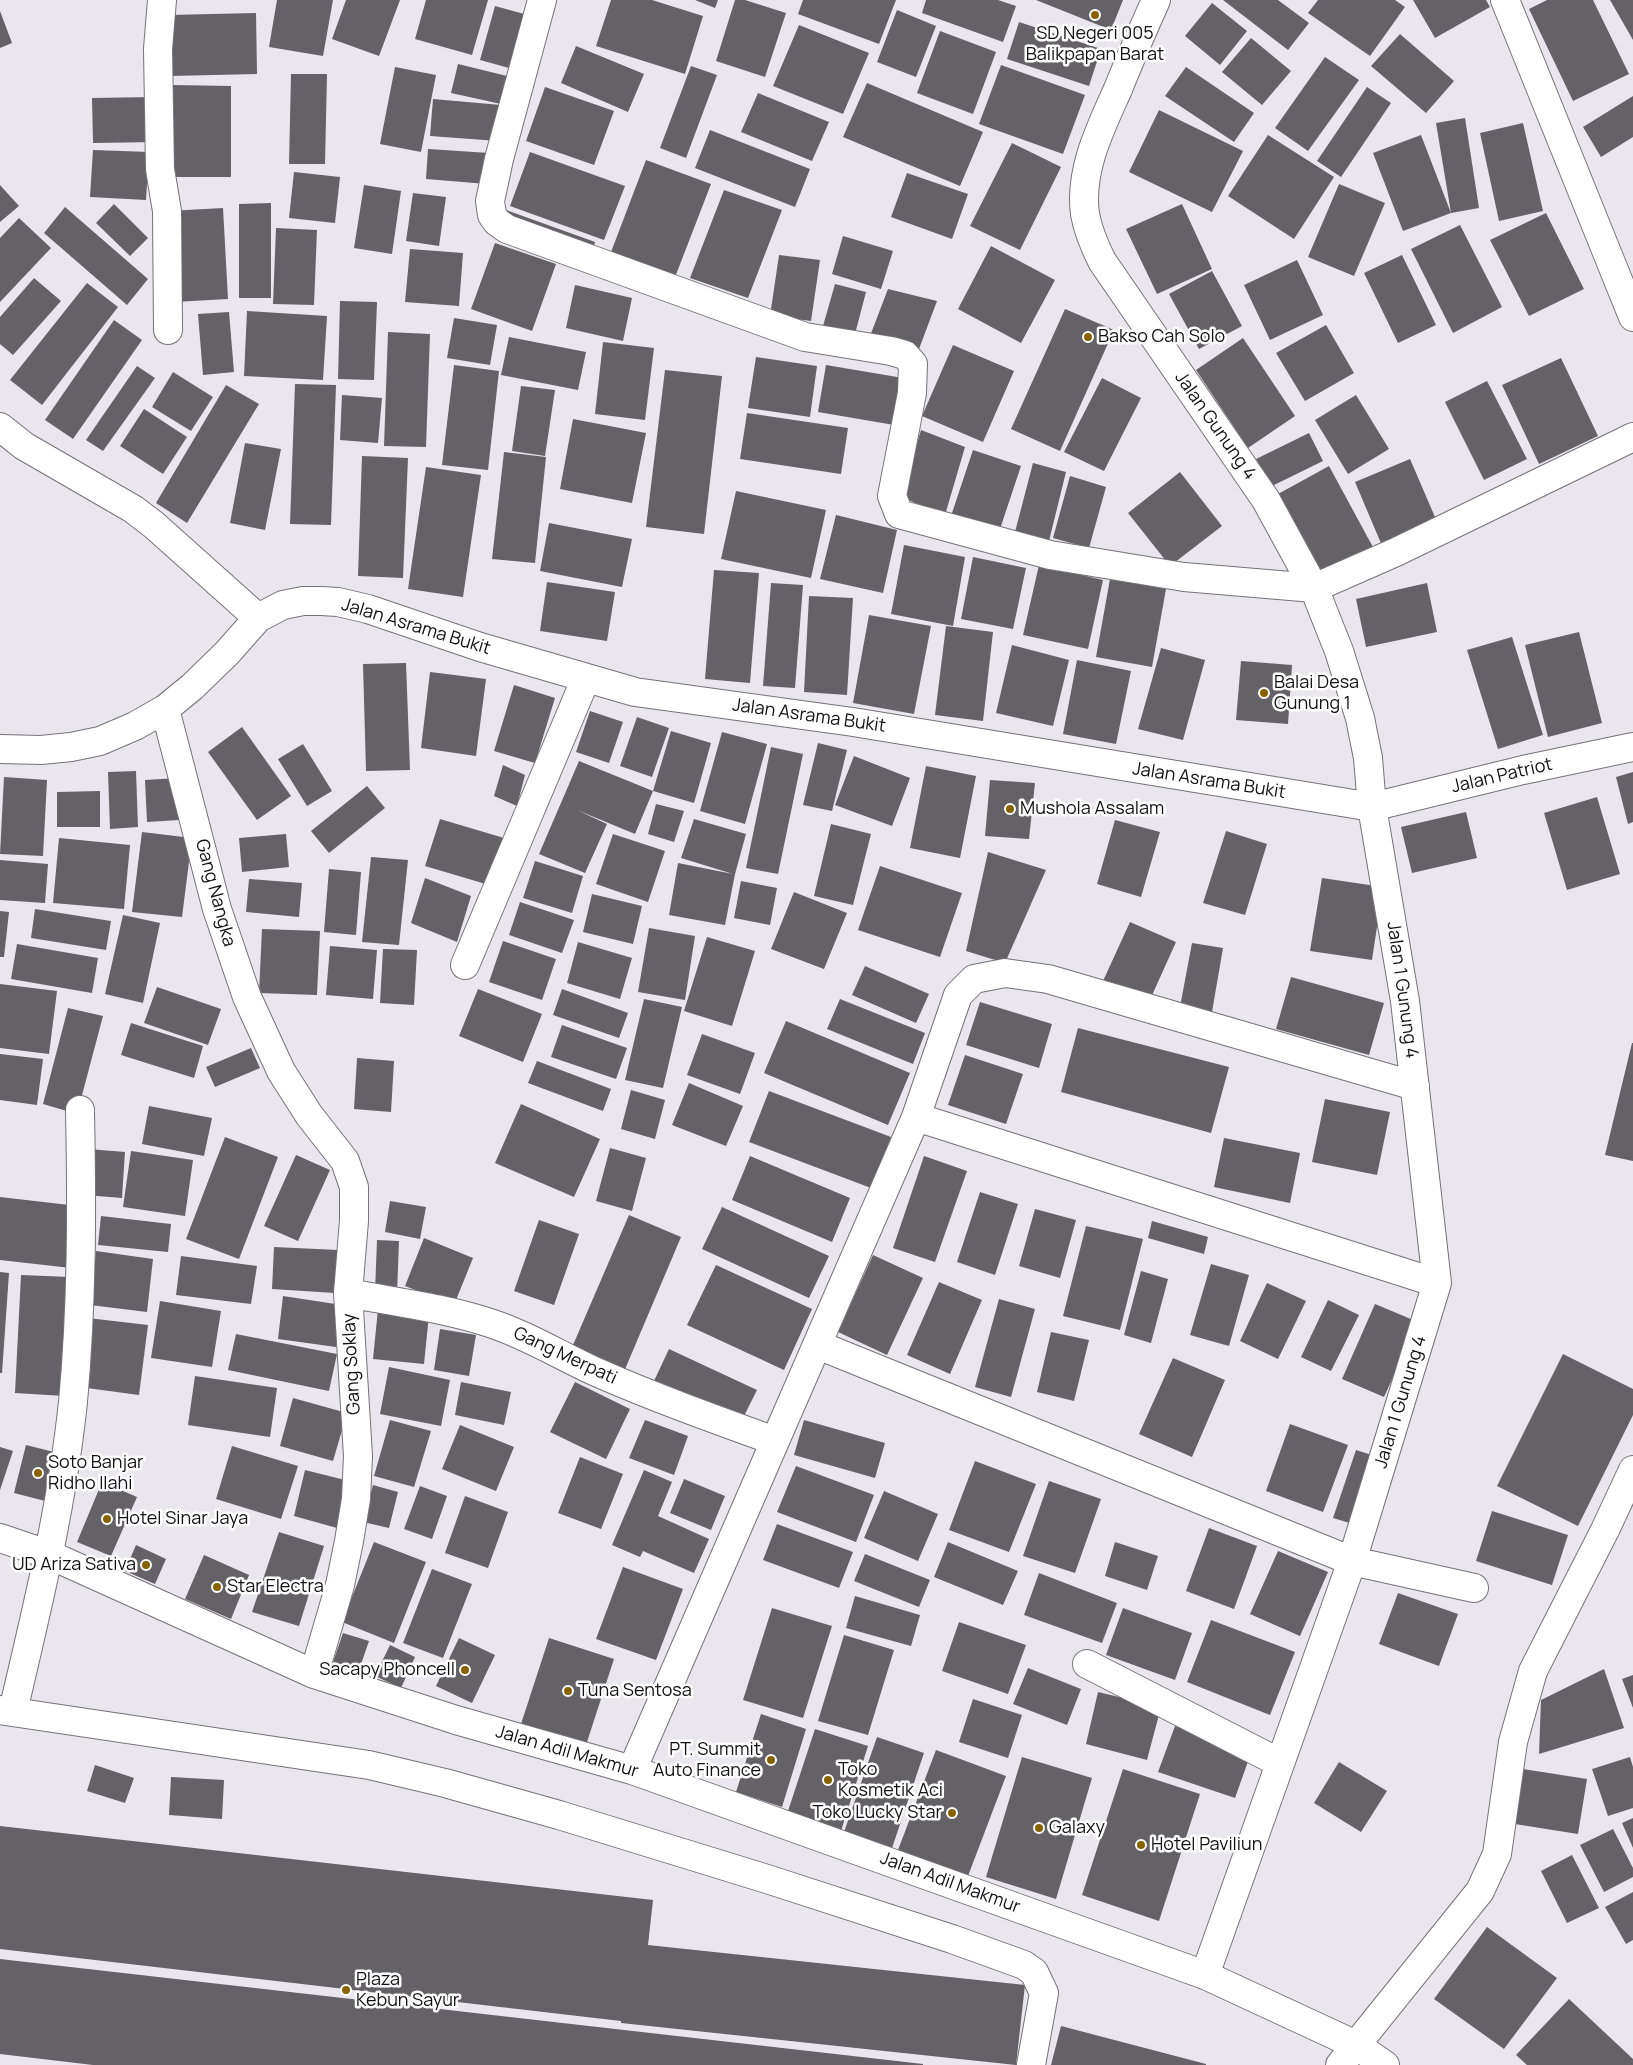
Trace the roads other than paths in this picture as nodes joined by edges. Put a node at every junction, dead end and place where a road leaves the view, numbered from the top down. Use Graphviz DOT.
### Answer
graph roads {
  1 [pos="162,0"];
  2 [pos="542,0"];
  3 [pos="1156,0"];
  4 [pos="1505,0"];
  5 [pos="1633,317"];
  6 [pos="168,330"];
  7 [pos="0,427"];
  8 [pos="1633,437"];
  9 [pos="1314,588"];
  10 [pos="258,618"];
  11 [pos="586,678"];
  12 [pos="165,709"];
  13 [pos="1633,747"];
  14 [pos="0,749"];
  15 [pos="1372,807"];
  16 [pos="465,965"];
  17 [pos="281,1071"];
  18 [pos="1415,1086"];
  19 [pos="80,1110"];
  20 [pos="916,1118"];
  21 [pos="1437,1283"];
  22 [pos="348,1293"];
  23 [pos="818,1345"];
  24 [pos="775,1441"];
  25 [pos="1633,1470"];
  26 [pos="0,1538"];
  27 [pos="50,1555"];
  28 [pos="1352,1561"];
  29 [pos="1474,1588"];
  30 [pos="1087,1664"];
  31 [pos="314,1674"];
  32 [pos="6,1710"];
  33 [pos="1280,1763"];
  34 [pos="632,1770"];
  35 [pos="1205,1975"];
  36 [pos="1348,2055"];
  37 [pos="1031,2065"];
  38 [pos="1386,2065"];
  1 -- 6 [label="street"];
  2 -- 9 [label="street"];
  3 -- 9 [label="street, Jalan Gunung 4"];
  4 -- 5 [label="street"];
  7 -- 10 [label="street"];
  8 -- 9 [label="street"];
  9 -- 15 [label="street, Jalan Gunung 4"];
  10 -- 11 [label="street, Jalan Asrama Bukit"];
  10 -- 12 [label="street, Jalan Asrama Bukit"];
  11 -- 15 [label="street, Jalan Asrama Bukit"];
  11 -- 16 [label="street"];
  12 -- 14 [label="street, Jalan Asrama Bukit"];
  12 -- 17 [label="street, Gang Nangka"];
  13 -- 15 [label="street, Jalan Patriot"];
  15 -- 18 [label="street, Jalan 1 Gunung 4"];
  17 -- 22 [label="street, Gang Soklay"];
  18 -- 20 [label="street"];
  18 -- 21 [label="street, Jalan 1 Gunung 4"];
  19 -- 27 [label="street"];
  20 -- 21 [label="street"];
  20 -- 23 [label="street"];
  21 -- 28 [label="street, Jalan 1 Gunung 4"];
  22 -- 24 [label="street, Gang Merpati"];
  22 -- 31 [label="street, Gang Soklay"];
  23 -- 24 [label="street"];
  23 -- 28 [label="street"];
  24 -- 34 [label="street"];
  25 -- 36 [label="street"];
  26 -- 27 [label="street, Jalan Adil Makmur"];
  27 -- 31 [label="street, Jalan Adil Makmur"];
  27 -- 32 [label="street"];
  28 -- 29 [label="street"];
  28 -- 33 [label="street, Jalan 1 Gunung 4"];
  30 -- 33 [label="street"];
  31 -- 34 [label="street, Jalan Adil Makmur"];
  32 -- 37 [label="street"];
  33 -- 35 [label="street, Jalan 1 Gunung 4"];
  34 -- 35 [label="street, Jalan Adil Makmur"];
  35 -- 36 [label="street, Jalan Adil Makmur"];
  36 -- 38 [label="street, Jalan Adil Makmur"];
}
